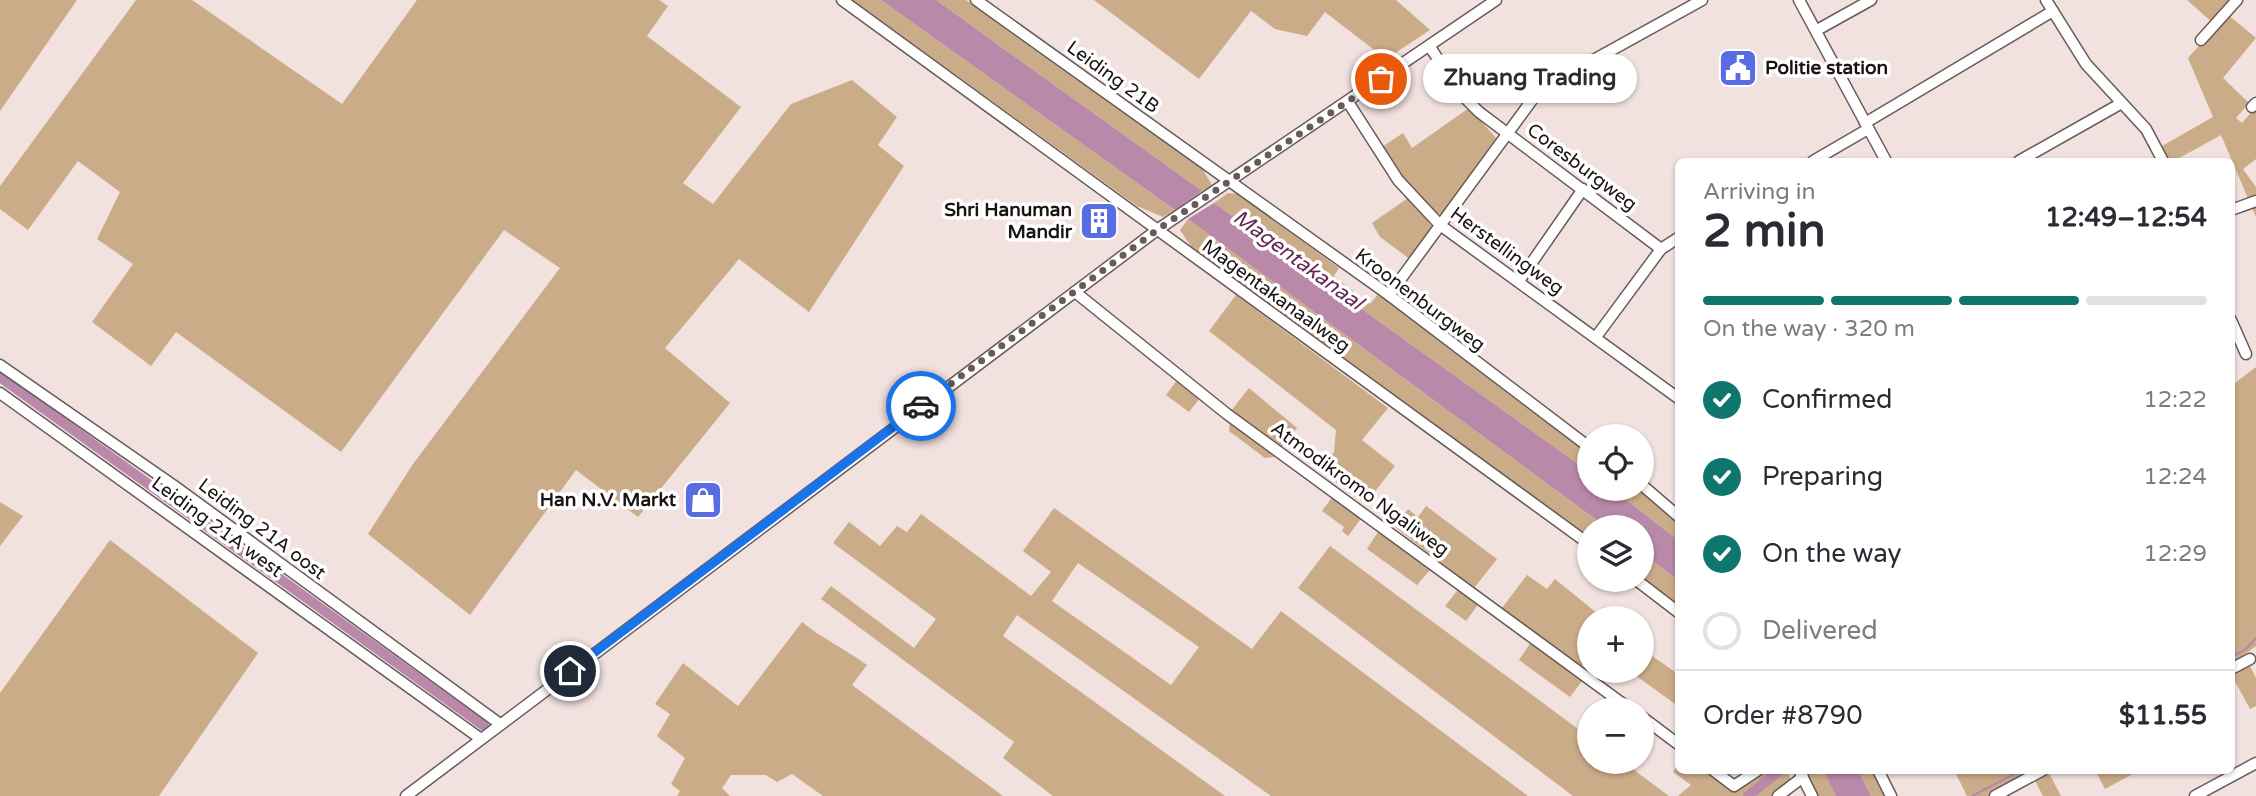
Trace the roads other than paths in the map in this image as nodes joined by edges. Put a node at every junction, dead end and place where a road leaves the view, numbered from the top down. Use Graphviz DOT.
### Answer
graph roads {
  1 [pos="842,0"];
  2 [pos="976,0"];
  3 [pos="1496,0"];
  4 [pos="1702,0"];
  5 [pos="1799,0"];
  6 [pos="1871,0"];
  7 [pos="2046,0"];
  8 [pos="2237,0"];
  9 [pos="1683,4"];
  10 [pos="2053,11"];
  11 [pos="1816,30"];
  12 [pos="2201,40"];
  13 [pos="1430,47"];
  14 [pos="1348,102"];
  15 [pos="2120,104"];
  16 [pos="1867,126"];
  17 [pos="1506,132"];
  18 [pos="1818,158"];
  19 [pos="1884,158"];
  20 [pos="2024,158"];
  21 [pos="2161,158"];
  22 [pos="1229,182"];
  23 [pos="1583,189"];
  24 [pos="2256,201"];
  25 [pos="2235,209"];
  26 [pos="1440,225"];
  27 [pos="1157,230"];
  28 [pos="1675,240"];
  29 [pos="1661,249"];
  30 [pos="1519,281"];
  31 [pos="1075,292"];
  32 [pos="1389,295"];
  33 [pos="2235,329"];
  34 [pos="1595,337"];
  35 [pos="2246,354"];
  36 [pos="0,365"];
  37 [pos="0,393"];
  38 [pos="1675,396"];
  39 [pos="1577,438"];
  40 [pos="1654,495"];
  41 [pos="1675,513"];
  42 [pos="1577,535"];
  43 [pos="1652,592"];
  44 [pos="1675,610"];
  45 [pos="2250,659"];
  46 [pos="2235,667"];
  47 [pos="1614,697"];
  48 [pos="500,724"];
  49 [pos="1654,726"];
  50 [pos="481,739"];
  51 [pos="1675,742"];
  52 [pos="2256,763"];
  53 [pos="1718,774"];
  54 [pos="1752,774"];
  55 [pos="1800,774"];
  56 [pos="1801,774"];
  57 [pos="1880,774"];
  58 [pos="2036,774"];
  59 [pos="406,796"];
  60 [pos="1778,796"];
  61 [pos="1812,796"];
  62 [pos="1891,796"];
  63 [pos="1995,796"];
  64 [pos="2195,796"];
  1 -- 27 [label="street, Magentakanaalweg"];
  2 -- 22 [label="street, Leiding 21B"];
  3 -- 13 [label="street"];
  4 -- 9 [label="street"];
  5 -- 11 [label="street"];
  6 -- 11 [label="street"];
  7 -- 10 [label="street"];
  8 -- 12 [label="street"];
  9 -- 17 [label="street"];
  10 -- 15 [label="street"];
  10 -- 16 [label="street"];
  11 -- 16 [label="street"];
  13 -- 14 [label="street"];
  13 -- 17 [label="street, Coresburgweg"];
  14 -- 22 [label="street"];
  14 -- 26 [label="street, Herstellingweg"];
  15 -- 20 [label="street"];
  15 -- 21 [label="street"];
  16 -- 18 [label="street"];
  16 -- 19 [label="street"];
  17 -- 23 [label="street, Coresburgweg"];
  17 -- 26 [label="street"];
  22 -- 27 [label="street"];
  22 -- 32 [label="street, Kroonenburgweg"];
  23 -- 29 [label="street, Coresburgweg"];
  23 -- 30 [label="street"];
  24 -- 25 [label="street"];
  26 -- 30 [label="street, Herstellingweg"];
  26 -- 32 [label="street"];
  27 -- 31 [label="street"];
  27 -- 42 [label="street, Magentakanaalweg"];
  28 -- 29 [label="street"];
  29 -- 34 [label="street"];
  30 -- 34 [label="street, Herstellingweg"];
  31 -- 47 [label="street, Atmodikromo Ngaliweg"];
  31 -- 48 [label="street"];
  32 -- 39 [label="street, Kroonenburgweg"];
  33 -- 35 [label="street"];
  34 -- 38 [label="street, Herstellingweg"];
  36 -- 48 [label="street, Leiding 21A oost"];
  37 -- 50 [label="street, Leiding 21A west"];
  40 -- 41 [label="street"];
  43 -- 44 [label="street"];
  45 -- 46 [label="street"];
  48 -- 50 [label="street"];
  49 -- 51 [label="street"];
  50 -- 59 [label="street"];
  52 -- 64 [label="street"];
  53 -- 54 [label="street"];
  55 -- 60 [label="street"];
  56 -- 61 [label="street"];
  57 -- 62 [label="street"];
  58 -- 63 [label="street"];
}
